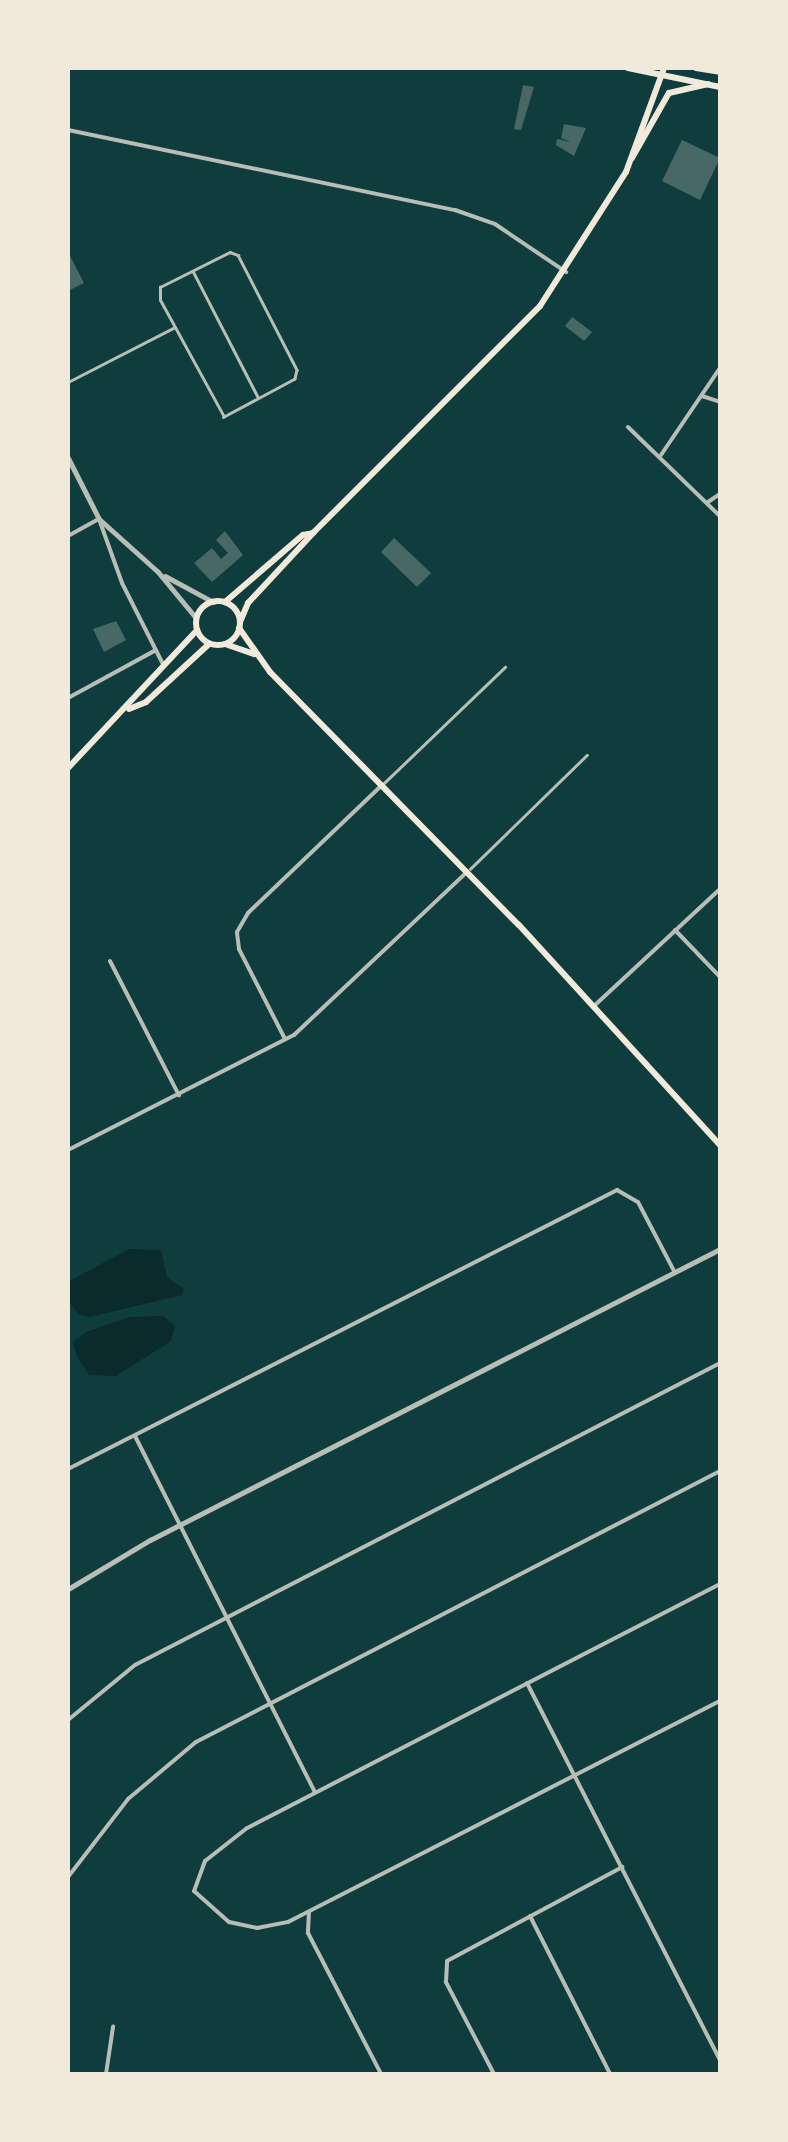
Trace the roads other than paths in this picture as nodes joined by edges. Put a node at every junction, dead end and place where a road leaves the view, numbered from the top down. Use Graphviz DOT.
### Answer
graph roads {
  1 [pos="628,68"];
  2 [pos="696,68"];
  3 [pos="663,71"];
  4 [pos="720,72"];
  5 [pos="708,84"];
  6 [pos="720,87"];
  7 [pos="68,130"];
  8 [pos="632,158"];
  9 [pos="193,271"];
  10 [pos="566,272"];
  11 [pos="174,327"];
  12 [pos="720,368"];
  13 [pos="68,382"];
  14 [pos="702,396"];
  15 [pos="259,398"];
  16 [pos="720,402"];
  17 [pos="628,426"];
  18 [pos="660,456"];
  19 [pos="68,458"];
  20 [pos="720,494"];
  21 [pos="707,503"];
  22 [pos="720,516"];
  23 [pos="99,519"];
  24 [pos="314,533"];
  25 [pos="68,536"];
  26 [pos="158,572"];
  27 [pos="214,602"];
  28 [pos="225,602"];
  29 [pos="196,618"];
  30 [pos="239,625"];
  31 [pos="197,630"];
  32 [pos="209,644"];
  33 [pos="225,644"];
  34 [pos="158,649"];
  35 [pos="254,654"];
  36 [pos="505,667"];
  37 [pos="164,668"];
  38 [pos="68,698"];
  39 [pos="128,710"];
  40 [pos="587,755"];
  41 [pos="68,768"];
  42 [pos="382,785"];
  43 [pos="466,873"];
  44 [pos="720,889"];
  45 [pos="674,929"];
  46 [pos="110,961"];
  47 [pos="720,977"];
  48 [pos="594,1006"];
  49 [pos="286,1040"];
  50 [pos="179,1094"];
  51 [pos="720,1144"];
  52 [pos="68,1148"];
  53 [pos="720,1249"];
  54 [pos="674,1272"];
  55 [pos="720,1362"];
  56 [pos="135,1436"];
  57 [pos="68,1470"];
  58 [pos="720,1470"];
  59 [pos="180,1525"];
  60 [pos="720,1584"];
  61 [pos="68,1589"];
  62 [pos="227,1616"];
  63 [pos="527,1683"];
  64 [pos="720,1701"];
  65 [pos="270,1702"];
  66 [pos="68,1720"];
  67 [pos="575,1776"];
  68 [pos="315,1792"];
  69 [pos="622,1867"];
  70 [pos="68,1877"];
  71 [pos="309,1912"];
  72 [pos="530,1916"];
  73 [pos="113,2027"];
  74 [pos="720,2060"];
  75 [pos="106,2074"];
  76 [pos="381,2074"];
  77 [pos="494,2074"];
  78 [pos="610,2074"];
  1 -- 3 [label="main road"];
  2 -- 4 [label="main road"];
  3 -- 5 [label="main road"];
  3 -- 8 [label="main road"];
  5 -- 6 [label="main road"];
  5 -- 8 [label="main road"];
  7 -- 10 [label="street"];
  8 -- 10 [label="main road"];
  9 -- 11 [label="lane"];
  9 -- 15 [label="lane"];
  9 -- 15 [label="lane"];
  10 -- 24 [label="main road"];
  11 -- 13 [label="lane"];
  11 -- 15 [label="lane"];
  12 -- 14 [label="street"];
  14 -- 16 [label="street"];
  14 -- 18 [label="street"];
  17 -- 18 [label="street"];
  18 -- 21 [label="street"];
  19 -- 23 [label="street"];
  20 -- 21 [label="street"];
  21 -- 22 [label="street"];
  23 -- 25 [label="street"];
  23 -- 26 [label="street"];
  23 -- 34 [label="street"];
  24 -- 28 [label="main road"];
  24 -- 30 [label="main road"];
  26 -- 27 [label="street"];
  26 -- 29 [label="street"];
  27 -- 28 [label="main road"];
  27 -- 29 [label="main road"];
  28 -- 30 [label="main road"];
  29 -- 31 [label="main road"];
  30 -- 33 [label="main road"];
  30 -- 35 [label="main road"];
  31 -- 32 [label="main road"];
  31 -- 37 [label="main road"];
  32 -- 33 [label="main road"];
  32 -- 39 [label="main road"];
  33 -- 35 [label="main road"];
  34 -- 37 [label="street"];
  34 -- 38 [label="street"];
  35 -- 42 [label="main road"];
  36 -- 42 [label="lane"];
  37 -- 39 [label="main road"];
  39 -- 41 [label="main road"];
  40 -- 43 [label="lane"];
  42 -- 43 [label="main road"];
  42 -- 49 [label="street"];
  43 -- 48 [label="main road"];
  43 -- 49 [label="street"];
  44 -- 45 [label="street"];
  45 -- 47 [label="street"];
  45 -- 48 [label="street"];
  46 -- 50 [label="street"];
  48 -- 51 [label="main road"];
  49 -- 50 [label="street"];
  50 -- 52 [label="street"];
  53 -- 54 [label="street"];
  54 -- 56 [label="street"];
  54 -- 59 [label="street"];
  55 -- 62 [label="street"];
  56 -- 57 [label="street"];
  56 -- 59 [label="street"];
  58 -- 65 [label="street"];
  59 -- 61 [label="street"];
  59 -- 62 [label="street"];
  60 -- 63 [label="street"];
  62 -- 65 [label="street"];
  62 -- 66 [label="street"];
  63 -- 67 [label="street"];
  63 -- 68 [label="street"];
  64 -- 67 [label="street"];
  65 -- 68 [label="street"];
  65 -- 70 [label="street"];
  67 -- 69 [label="street"];
  67 -- 71 [label="street"];
  68 -- 71 [label="street"];
  69 -- 72 [label="street"];
  69 -- 74 [label="street"];
  71 -- 76 [label="street"];
  72 -- 77 [label="street"];
  72 -- 78 [label="street"];
  73 -- 75 [label="street"];
}
